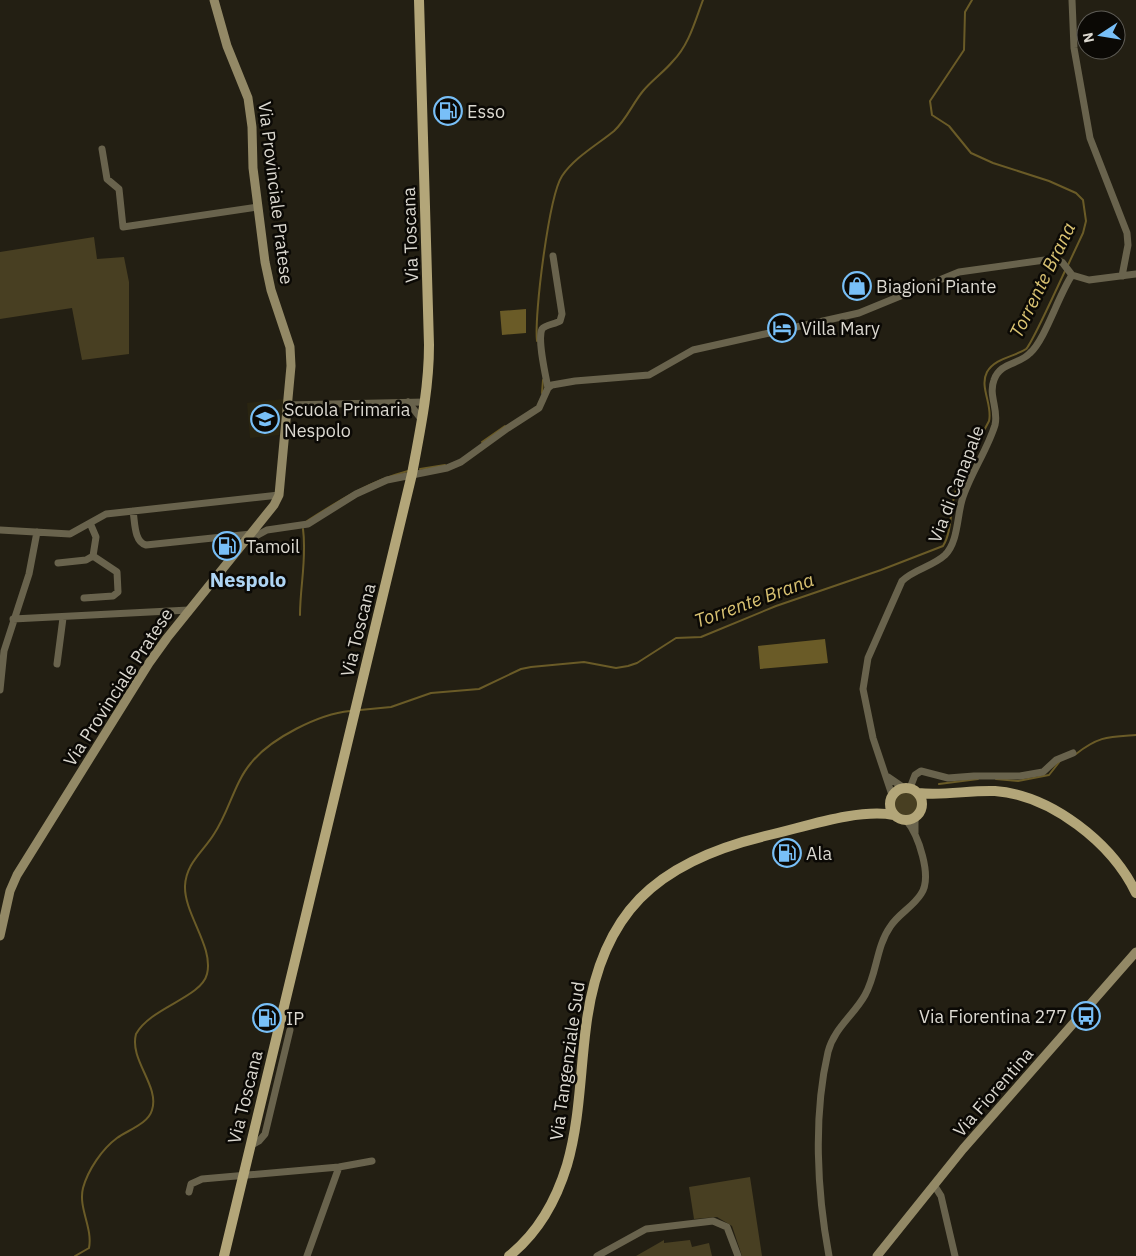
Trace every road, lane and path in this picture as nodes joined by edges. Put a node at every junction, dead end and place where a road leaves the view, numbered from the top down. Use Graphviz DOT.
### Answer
graph roads {
  1 [pos="214,0"];
  2 [pos="419,0"];
  3 [pos="1072,0"];
  4 [pos="102,149"];
  5 [pos="258,208"];
  6 [pos="553,256"];
  7 [pos="1071,273"];
  8 [pos="1136,274"];
  9 [pos="1122,276"];
  10 [pos="548,388"];
  11 [pos="408,402"];
  12 [pos="425,402"];
  13 [pos="287,405"];
  14 [pos="422,420"];
  15 [pos="412,474"];
  16 [pos="279,495"];
  17 [pos="133,511"];
  18 [pos="90,523"];
  19 [pos="0,530"];
  20 [pos="37,532"];
  21 [pos="252,534"];
  22 [pos="245,542"];
  23 [pos="93,556"];
  24 [pos="58,563"];
  25 [pos="84,598"];
  26 [pos="189,610"];
  27 [pos="63,618"];
  28 [pos="13,619"];
  29 [pos="57,664"];
  30 [pos="0,690"];
  31 [pos="1073,753"];
  32 [pos="888,777"];
  33 [pos="911,790"];
  34 [pos="950,794"];
  35 [pos="892,796"];
  36 [pos="922,807"];
  37 [pos="864,813"];
  38 [pos="894,815"];
  39 [pos="910,818"];
  40 [pos="1119,867"];
  41 [pos="1136,879"];
  42 [pos="1136,893"];
  43 [pos="2,910"];
  44 [pos="0,936"];
  45 [pos="1136,952"];
  46 [pos="290,1030"];
  47 [pos="250,1146"];
  48 [pos="372,1161"];
  49 [pos="339,1167"];
  50 [pos="243,1176"];
  51 [pos="934,1185"];
  52 [pos="190,1192"];
  53 [pos="224,1256"];
  54 [pos="307,1256"];
  55 [pos="509,1256"];
  56 [pos="597,1256"];
  57 [pos="738,1256"];
  58 [pos="829,1256"];
  59 [pos="876,1256"];
  60 [pos="955,1256"];
  1 -- 5 [label="street, Via Provinciale Pratese"];
  2 -- 12 [label="main road, Via Toscana"];
  3 -- 9 [label="street"];
  4 -- 5 [label="street"];
  5 -- 13 [label="street, Via Provinciale Pratese"];
  6 -- 10 [label="street"];
  7 -- 9 [label="street"];
  7 -- 10 [label="street"];
  7 -- 32 [label="street, Via di Canapale"];
  8 -- 9 [label="street"];
  10 -- 15 [label="street"];
  11 -- 12 [label="street"];
  11 -- 13 [label="street"];
  11 -- 14 [label="street"];
  12 -- 14 [label="main road, Via Toscana"];
  13 -- 16 [label="street, Via Provinciale Pratese"];
  14 -- 15 [label="main road, Via Toscana"];
  15 -- 22 [label="street"];
  15 -- 47 [label="main road, Via Toscana"];
  16 -- 17 [label="street"];
  16 -- 21 [label="street, Via Provinciale Pratese"];
  17 -- 18 [label="street"];
  17 -- 21 [label="street"];
  18 -- 20 [label="street"];
  18 -- 23 [label="street"];
  19 -- 20 [label="street"];
  20 -- 28 [label="street"];
  21 -- 22 [label="street, Via Provinciale Pratese"];
  22 -- 26 [label="street, Via Provinciale Pratese"];
  23 -- 24 [label="street"];
  23 -- 25 [label="street"];
  26 -- 27 [label="street"];
  26 -- 43 [label="street, Via Provinciale Pratese"];
  27 -- 28 [label="street"];
  27 -- 29 [label="street"];
  28 -- 30 [label="street"];
  31 -- 33 [label="street"];
  32 -- 33 [label="street"];
  32 -- 35 [label="street, Via di Canapale"];
  33 -- 34 [label="main road"];
  33 -- 35 [label="main road, Via Tangenziale Sud"];
  33 -- 36 [label="main road"];
  34 -- 36 [label="main road"];
  34 -- 40 [label="main road"];
  35 -- 37 [label="main road, Via Tangenziale Sud"];
  35 -- 38 [label="main road"];
  36 -- 39 [label="main road"];
  37 -- 38 [label="main road, Via Tangenziale Sud"];
  37 -- 55 [label="main road, Via Tangenziale Sud"];
  38 -- 39 [label="main road, Via Tangenziale Sud"];
  39 -- 58 [label="street"];
  40 -- 41 [label="main road"];
  40 -- 42 [label="main road"];
  43 -- 44 [label="street, Via Provinciale Pratese"];
  45 -- 51 [label="street, Via Fiorentina"];
  46 -- 47 [label="street"];
  47 -- 50 [label="main road, Via Toscana"];
  48 -- 49 [label="street"];
  49 -- 50 [label="street"];
  49 -- 54 [label="street"];
  50 -- 52 [label="street"];
  50 -- 53 [label="main road, Via Toscana"];
  51 -- 59 [label="street, Via Fiorentina"];
  51 -- 60 [label="street"];
  56 -- 57 [label="street"];
}
